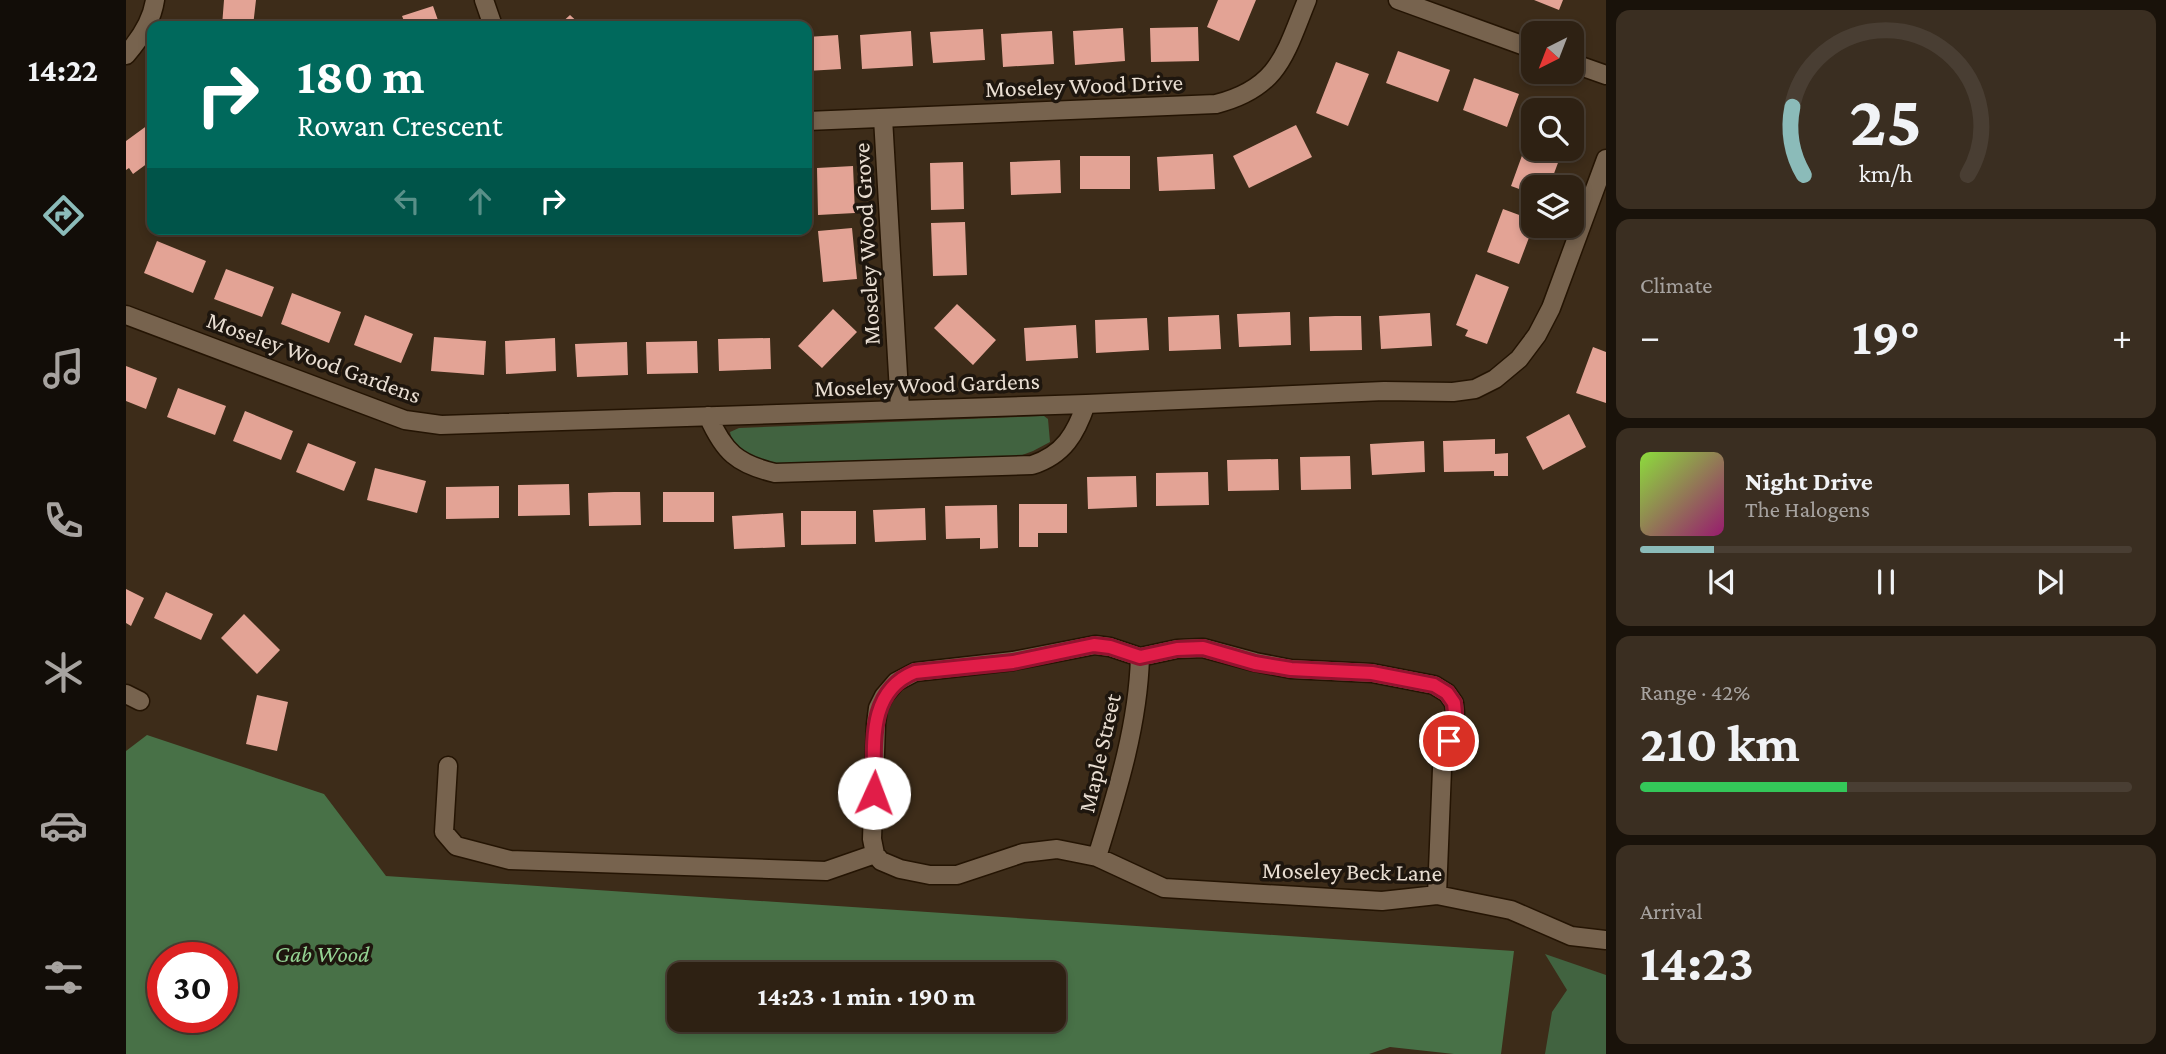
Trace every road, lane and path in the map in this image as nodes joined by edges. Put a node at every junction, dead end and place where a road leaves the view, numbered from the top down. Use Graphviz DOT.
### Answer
graph roads {
  1 [pos="155,0"];
  2 [pos="484,0"];
  3 [pos="1307,0"];
  4 [pos="1398,0"];
  5 [pos="148,21"];
  6 [pos="491,21"];
  7 [pos="147,24"];
  8 [pos="1521,45"];
  9 [pos="126,55"];
  10 [pos="1584,67"];
  11 [pos="1606,75"];
  12 [pos="883,118"];
  13 [pos="812,121"];
  14 [pos="1606,159"];
  15 [pos="126,315"];
  16 [pos="1086,404"];
  17 [pos="900,409"];
  18 [pos="708,416"];
  19 [pos="1140,657"];
  20 [pos="448,766"];
  21 [pos="875,854"];
  22 [pos="1097,858"];
  23 [pos="1437,895"];
  24 [pos="1606,940"];
  1 -- 5 [label="street"];
  2 -- 6 [label="street"];
  3 -- 12 [label="street, Moseley Wood Drive"];
  4 -- 8 [label="street"];
  7 -- 9 [label="street"];
  10 -- 11 [label="street"];
  12 -- 13 [label="street, Moseley Wood Drive"];
  12 -- 17 [label="street, Moseley Wood Grove"];
  14 -- 16 [label="street, Moseley Wood Gardens"];
  15 -- 18 [label="street, Moseley Wood Gardens"];
  16 -- 17 [label="street, Moseley Wood Gardens"];
  16 -- 18 [label="street"];
  17 -- 18 [label="street, Moseley Wood Gardens"];
  19 -- 21 [label="street"];
  19 -- 22 [label="street, Maple Street"];
  19 -- 23 [label="street"];
  20 -- 21 [label="street"];
  21 -- 22 [label="street, Moseley Beck Lane"];
  22 -- 23 [label="street, Moseley Beck Lane"];
  23 -- 24 [label="street, Moseley Beck Lane"];
}
